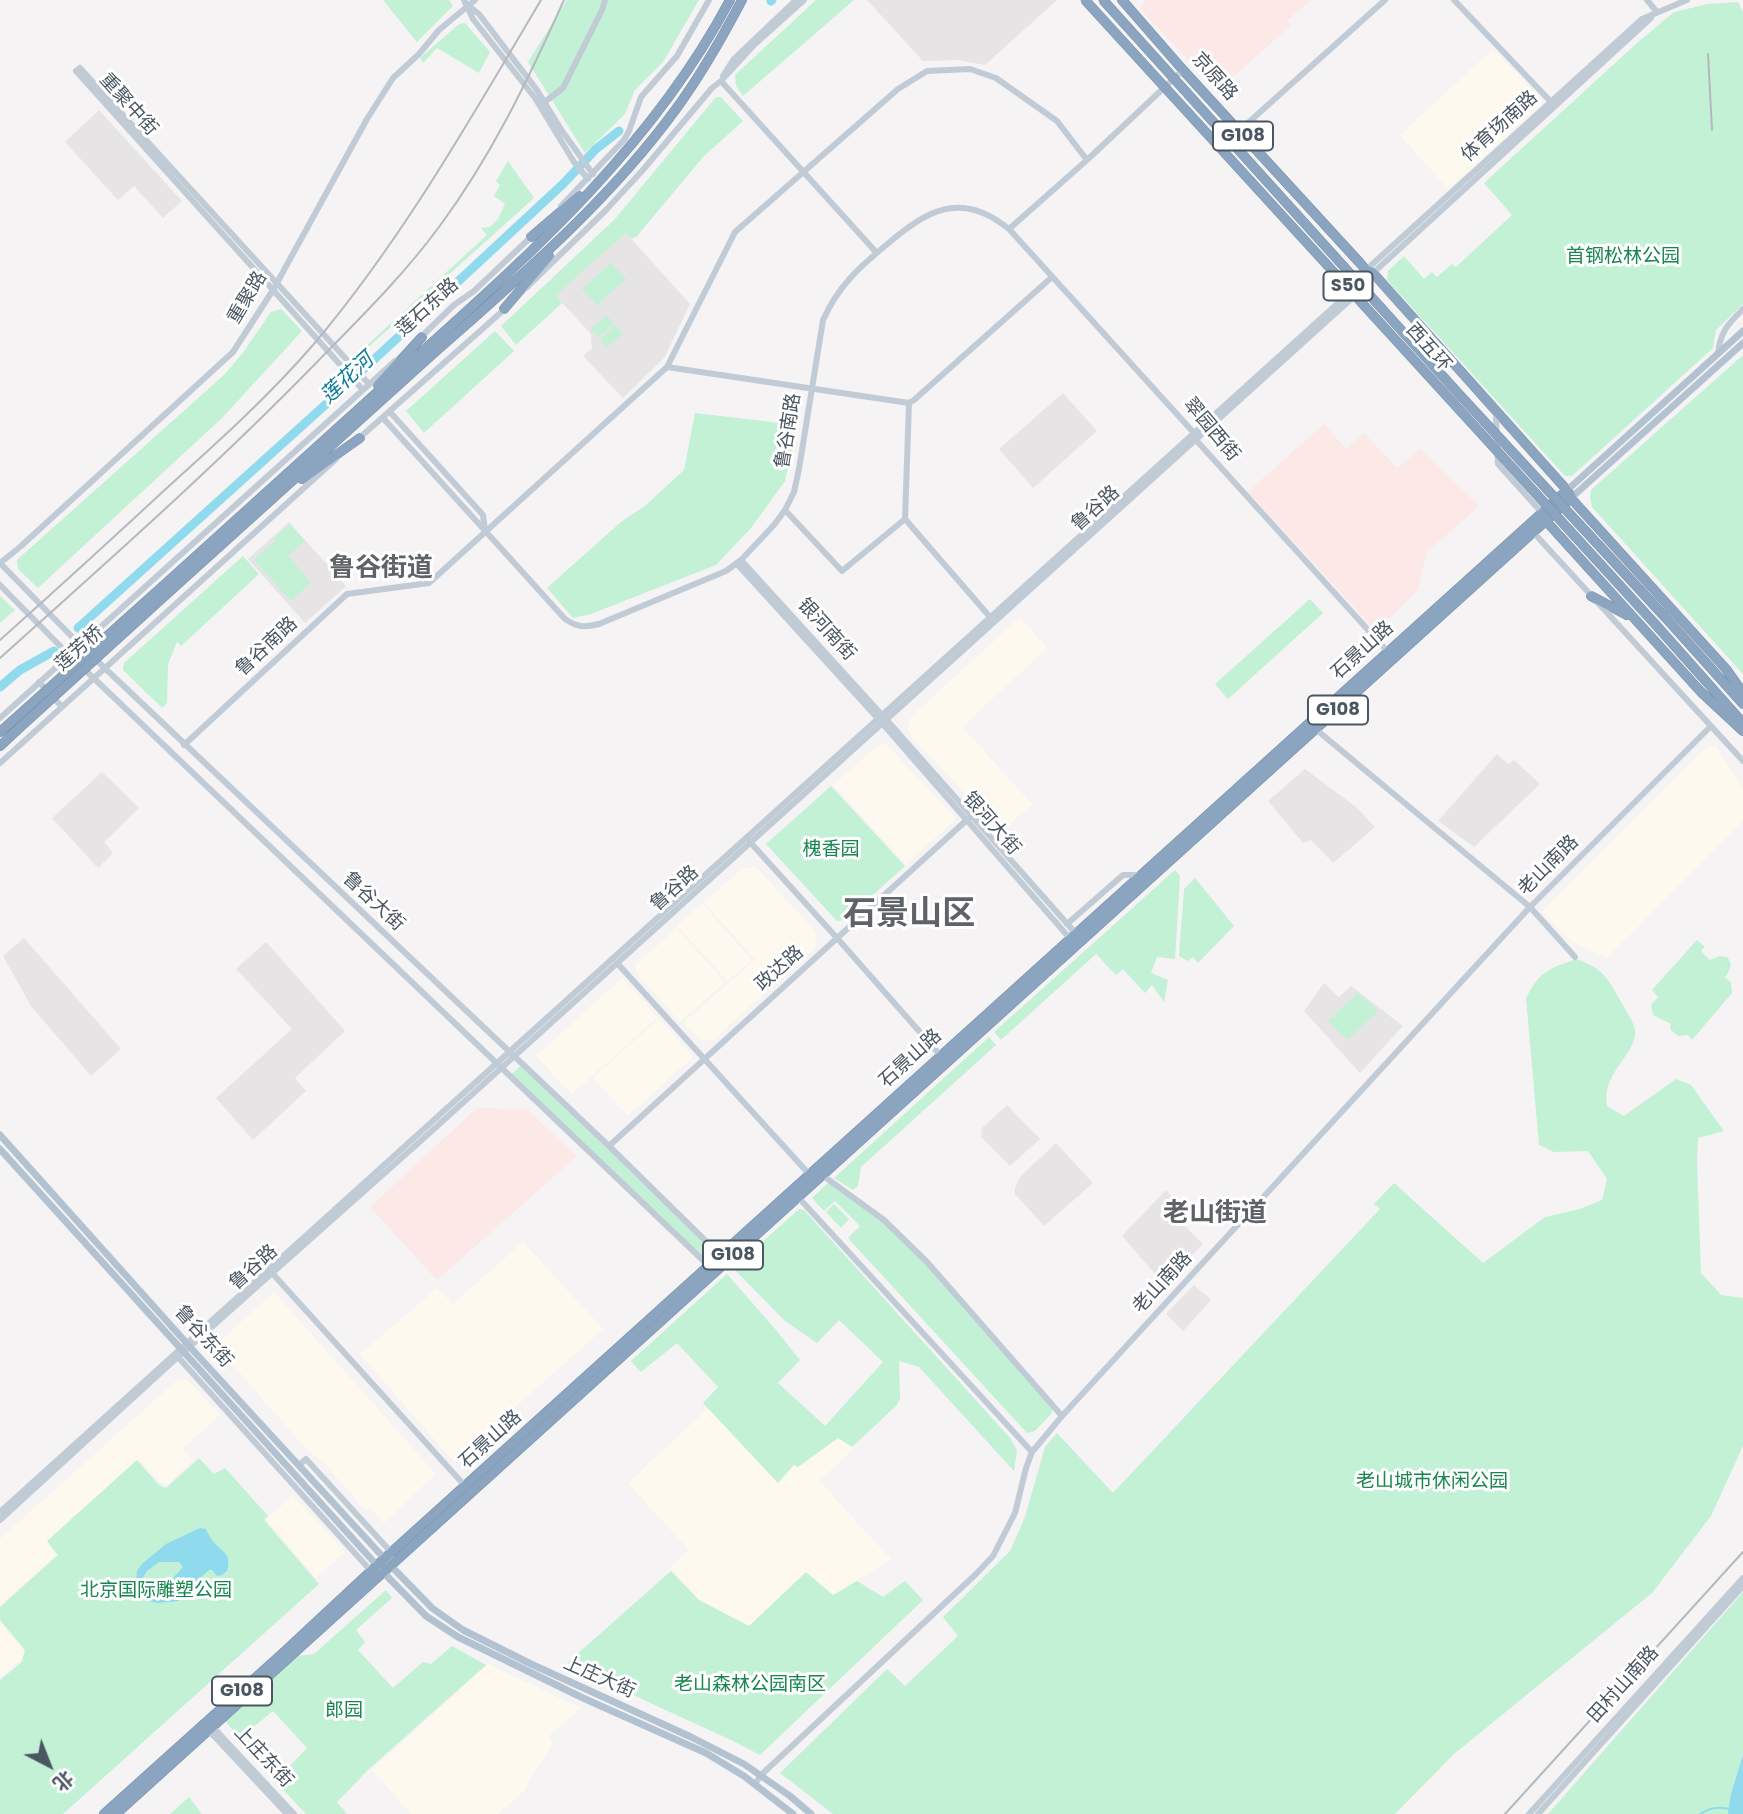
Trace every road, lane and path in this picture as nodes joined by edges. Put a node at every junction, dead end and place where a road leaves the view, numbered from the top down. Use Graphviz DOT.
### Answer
graph roads {
  1 [pos="605,0"];
  2 [pos="709,0"];
  3 [pos="728,0"];
  4 [pos="744,0"];
  5 [pos="796,0"];
  6 [pos="804,0"];
  7 [pos="1085,0"];
  8 [pos="1103,0"];
  9 [pos="1122,0"];
  10 [pos="1385,0"];
  11 [pos="1454,0"];
  12 [pos="1647,0"];
  13 [pos="1687,0"];
  14 [pos="469,1"];
  15 [pos="1657,12"];
  16 [pos="1183,69"];
  17 [pos="721,81"];
  18 [pos="542,104"];
  19 [pos="1553,104"];
  20 [pos="1239,131"];
  21 [pos="1087,160"];
  22 [pos="607,172"];
  23 [pos="803,172"];
  24 [pos="589,175"];
  25 [pos="579,219"];
  26 [pos="1009,229"];
  27 [pos="531,237"];
  28 [pos="876,253"];
  29 [pos="1370,274"];
  30 [pos="1052,277"];
  31 [pos="275,287"];
  32 [pos="504,309"];
  33 [pos="1743,309"];
  34 [pos="1743,331"];
  35 [pos="422,337"];
  36 [pos="1743,343"];
  37 [pos="1718,354"];
  38 [pos="667,366"];
  39 [pos="364,384"];
  40 [pos="811,387"];
  41 [pos="909,402"];
  42 [pos="390,412"];
  43 [pos="383,418"];
  44 [pos="1496,418"];
  45 [pos="344,422"];
  46 [pos="1194,433"];
  47 [pos="360,438"];
  48 [pos="1196,440"];
  49 [pos="1568,494"];
  50 [pos="266,505"];
  51 [pos="786,510"];
  52 [pos="1544,517"];
  53 [pos="905,519"];
  54 [pos="485,532"];
  55 [pos="1533,532"];
  56 [pos="739,562"];
  57 [pos="0,563"];
  58 [pos="0,585"];
  59 [pos="166,589"];
  60 [pos="1591,596"];
  61 [pos="52,616"];
  62 [pos="114,616"];
  63 [pos="990,617"];
  64 [pos="1635,619"];
  65 [pos="40,626"];
  66 [pos="136,639"];
  67 [pos="81,646"];
  68 [pos="1388,652"];
  69 [pos="69,656"];
  70 [pos="104,668"];
  71 [pos="94,678"];
  72 [pos="39,682"];
  73 [pos="1743,693"];
  74 [pos="1743,704"];
  75 [pos="62,707"];
  76 [pos="0,718"];
  77 [pos="882,719"];
  78 [pos="1743,723"];
  79 [pos="1711,726"];
  80 [pos="12,727"];
  81 [pos="1313,727"];
  82 [pos="1743,731"];
  83 [pos="0,732"];
  84 [pos="184,744"];
  85 [pos="0,746"];
  86 [pos="1743,761"];
  87 [pos="0,763"];
  88 [pos="969,818"];
  89 [pos="750,842"];
  90 [pos="1141,875"];
  91 [pos="1530,907"];
  92 [pos="1067,924"];
  93 [pos="837,938"];
  94 [pos="1076,940"];
  95 [pos="1575,957"];
  96 [pos="617,963"];
  97 [pos="512,1054"];
  98 [pos="941,1056"];
  99 [pos="704,1059"];
  100 [pos="499,1066"];
  101 [pos="0,1135"];
  102 [pos="9,1145"];
  103 [pos="609,1146"];
  104 [pos="0,1149"];
  105 [pos="809,1174"];
  106 [pos="822,1175"];
  107 [pos="798,1197"];
  108 [pos="724,1259"];
  109 [pos="712,1269"];
  110 [pos="272,1273"];
  111 [pos="184,1349"];
  112 [pos="1062,1416"];
  113 [pos="1032,1452"];
  114 [pos="299,1465"];
  115 [pos="466,1487"];
  116 [pos="0,1512"];
  117 [pos="0,1520"];
  118 [pos="383,1564"];
  119 [pos="1743,1578"];
  120 [pos="1743,1586"];
  121 [pos="207,1726"];
  122 [pos="761,1775"];
  123 [pos="755,1784"];
  124 [pos="104,1814"];
  125 [pos="116,1814"];
  126 [pos="287,1814"];
  127 [pos="294,1814"];
  128 [pos="793,1814"];
  129 [pos="811,1814"];
  130 [pos="1529,1814"];
  131 [pos="1538,1814"];
  1 -- 18 [label="street"];
  2 -- 24 [label="street, 莲石东路"];
  3 -- 22 [label="highway, 莲石东路"];
  4 -- 25 [label="highway, 莲石东路"];
  5 -- 17 [label="street"];
  6 -- 17 [label="street"];
  7 -- 78 [label="highway, 西五环 / S50, bridge"];
  8 -- 74 [label="highway, 西五环 / S50, bridge"];
  9 -- 16 [label="highway, 京原路 / G108"];
  10 -- 20 [label="street"];
  11 -- 19 [label="street"];
  12 -- 15 [label="street"];
  13 -- 15 [label="street, 体育场南路"];
  14 -- 18 [label="street"];
  14 -- 31 [label="street, 重聚路"];
  15 -- 19 [label="street, 体育场南路"];
  16 -- 20 [label="highway, 京原路 / G108"];
  16 -- 21 [label="street"];
  17 -- 23 [label="street"];
  17 -- 32 [label="street"];
  18 -- 24 [label="street"];
  19 -- 29 [label="street, 体育场南路"];
  20 -- 29 [label="highway, 京原路 / G108"];
  21 -- 23 [label="street, 鲁谷南路"];
  21 -- 26 [label="street"];
  22 -- 27 [label="highway"];
  22 -- 45 [label="highway, 莲石东路"];
  23 -- 28 [label="street"];
  23 -- 38 [label="street, 鲁谷南路"];
  24 -- 27 [label="street, 莲石东路"];
  25 -- 32 [label="highway"];
  25 -- 50 [label="highway, 莲石东路"];
  26 -- 28 [label="street, 鲁谷南路"];
  26 -- 30 [label="street, 翠园西街"];
  27 -- 35 [label="street, 莲石东路"];
  28 -- 40 [label="street, 鲁谷南路"];
  29 -- 44 [label="highway, 京原路 / G108"];
  29 -- 46 [label="street, 鲁谷路"];
  29 -- 48 [label="street, 鲁谷路"];
  29 -- 49 [label="highway, 京原路 / G108"];
  30 -- 41 [label="street"];
  30 -- 46 [label="street, 翠园西街"];
  31 -- 31 [label="street, 重聚中街"];
  31 -- 39 [label="street, 重聚中街"];
  31 -- 57 [label="street, 重聚路"];
  32 -- 42 [label="street"];
  33 -- 37 [label="street"];
  34 -- 37 [label="main road, 石景山路"];
  35 -- 39 [label="street, 莲石东路"];
  35 -- 45 [label="highway"];
  36 -- 49 [label="main road, 石景山路"];
  37 -- 49 [label="main road, 石景山路"];
  38 -- 40 [label="street"];
  38 -- 54 [label="street, 鲁谷南路"];
  39 -- 62 [label="street, 莲石东路"];
  40 -- 41 [label="street"];
  40 -- 51 [label="street, 鲁谷南路"];
  41 -- 53 [label="street"];
  42 -- 43 [label="street"];
  42 -- 54 [label="street"];
  43 -- 47 [label="street"];
  43 -- 54 [label="street"];
  44 -- 49 [label="highway, 京原路 / G108"];
  44 -- 52 [label="street"];
  45 -- 59 [label="highway, 莲石东路"];
  46 -- 48 [label="street, 翠园西街"];
  46 -- 63 [label="street, 鲁谷路"];
  47 -- 50 [label="highway"];
  47 -- 66 [label="street"];
  48 -- 68 [label="street, 翠园西街"];
  48 -- 77 [label="street, 鲁谷路"];
  49 -- 52 [label="highway, 石景山路 / G108"];
  49 -- 73 [label="highway"];
  50 -- 59 [label="highway, 莲石东路"];
  51 -- 53 [label="street"];
  51 -- 56 [label="street, 鲁谷南路"];
  52 -- 55 [label="highway, 石景山路 / G108"];
  52 -- 64 [label="highway"];
  52 -- 68 [label="highway, 石景山路 / G108"];
  53 -- 63 [label="street"];
  54 -- 56 [label="street, 鲁谷南路"];
  54 -- 84 [label="street, 鲁谷南路"];
  55 -- 60 [label="street"];
  55 -- 81 [label="highway, 石景山路 / G108"];
  56 -- 77 [label="street, 银河南街"];
  57 -- 61 [label="street, 鲁谷大街"];
  58 -- 65 [label="street, 鲁谷大街"];
  59 -- 80 [label="highway, 莲芳桥, bridge"];
  60 -- 64 [label="highway"];
  60 -- 79 [label="street"];
  61 -- 65 [label="street"];
  61 -- 67 [label="street, 鲁谷大街"];
  62 -- 66 [label="street"];
  62 -- 67 [label="street, 莲石东路"];
  63 -- 77 [label="street, 鲁谷路"];
  64 -- 82 [label="highway"];
  65 -- 69 [label="street, 鲁谷大街"];
  66 -- 70 [label="street"];
  67 -- 69 [label="street, 莲石东路"];
  67 -- 70 [label="street, 鲁谷大街"];
  68 -- 81 [label="highway, 石景山路 / G108"];
  69 -- 71 [label="street, 鲁谷大街"];
  69 -- 72 [label="street, 莲石东路"];
  70 -- 71 [label="street"];
  70 -- 84 [label="street, 鲁谷大街"];
  71 -- 75 [label="street"];
  71 -- 100 [label="street, 鲁谷大街"];
  72 -- 75 [label="street"];
  72 -- 76 [label="street, 莲石东路"];
  75 -- 87 [label="street"];
  77 -- 88 [label="street, 银河大街"];
  77 -- 89 [label="street, 鲁谷路"];
  77 -- 97 [label="street, 鲁谷路"];
  79 -- 86 [label="street"];
  79 -- 91 [label="street, 老山南路"];
  80 -- 83 [label="highway"];
  80 -- 85 [label="highway"];
  81 -- 90 [label="highway, 石景山路 / G108"];
  81 -- 91 [label="street"];
  81 -- 94 [label="highway, 石景山路 / G108"];
  84 -- 97 [label="street, 鲁谷大街"];
  88 -- 92 [label="street, 银河大街"];
  88 -- 93 [label="street, 政达路"];
  88 -- 94 [label="street, 银河大街"];
  89 -- 93 [label="street"];
  89 -- 96 [label="street, 鲁谷路"];
  90 -- 92 [label="street"];
  90 -- 94 [label="highway, 石景山路 / G108"];
  91 -- 95 [label="street"];
  91 -- 112 [label="street, 老山南路"];
  92 -- 94 [label="street, 银河大街"];
  93 -- 98 [label="street"];
  93 -- 99 [label="street, 政达路"];
  94 -- 98 [label="highway, 石景山路 / G108"];
  94 -- 106 [label="highway, 石景山路 / G108"];
  96 -- 97 [label="street, 鲁谷路"];
  96 -- 99 [label="street"];
  97 -- 100 [label="street, 鲁谷路"];
  97 -- 103 [label="street, 鲁谷大街"];
  98 -- 105 [label="highway, 石景山路 / G108"];
  99 -- 103 [label="street, 政达路"];
  99 -- 105 [label="street"];
  100 -- 109 [label="street, 鲁谷大街"];
  100 -- 110 [label="street, 鲁谷路"];
  100 -- 111 [label="street, 鲁谷路"];
  101 -- 102 [label="main road, 鲁谷东街"];
  102 -- 104 [label="street"];
  102 -- 111 [label="main road, 鲁谷东街"];
  103 -- 108 [label="street, 鲁谷大街"];
  104 -- 111 [label="main road, 鲁谷东街"];
  105 -- 108 [label="highway, 石景山路 / G108"];
  106 -- 107 [label="highway, 石景山路 / G108"];
  106 -- 112 [label="street"];
  107 -- 108 [label="highway, 石景山路 / G108"];
  107 -- 113 [label="street"];
  108 -- 109 [label="highway, 石景山路 / G108"];
  109 -- 115 [label="highway, 石景山路 / G108"];
  109 -- 118 [label="highway, 石景山路 / G108"];
  110 -- 111 [label="street, 鲁谷路"];
  110 -- 115 [label="street"];
  111 -- 114 [label="main road, 鲁谷东街"];
  111 -- 116 [label="street, 鲁谷路"];
  111 -- 117 [label="street, 鲁谷路"];
  111 -- 118 [label="main road, 鲁谷东街"];
  112 -- 113 [label="street, 老山南路"];
  113 -- 122 [label="street, 老山南路"];
  114 -- 118 [label="main road, 鲁谷东街"];
  114 -- 118 [label="street"];
  115 -- 118 [label="highway, 石景山路 / G108"];
  118 -- 121 [label="highway, 石景山路 / G108"];
  118 -- 122 [label="main road, 上庄大街"];
  118 -- 123 [label="main road, 上庄大街"];
  119 -- 130 [label="street, 田村山南路"];
  120 -- 131 [label="street, 田村山南路"];
  121 -- 124 [label="highway, 石景山路 / G108"];
  121 -- 125 [label="highway, 石景山路 / G108"];
  121 -- 126 [label="street, 上庄东街"];
  121 -- 127 [label="street, 上庄东街"];
  122 -- 123 [label="street, 老山南路"];
  122 -- 129 [label="main road, 上庄大街"];
  123 -- 128 [label="main road, 上庄大街"];
}
